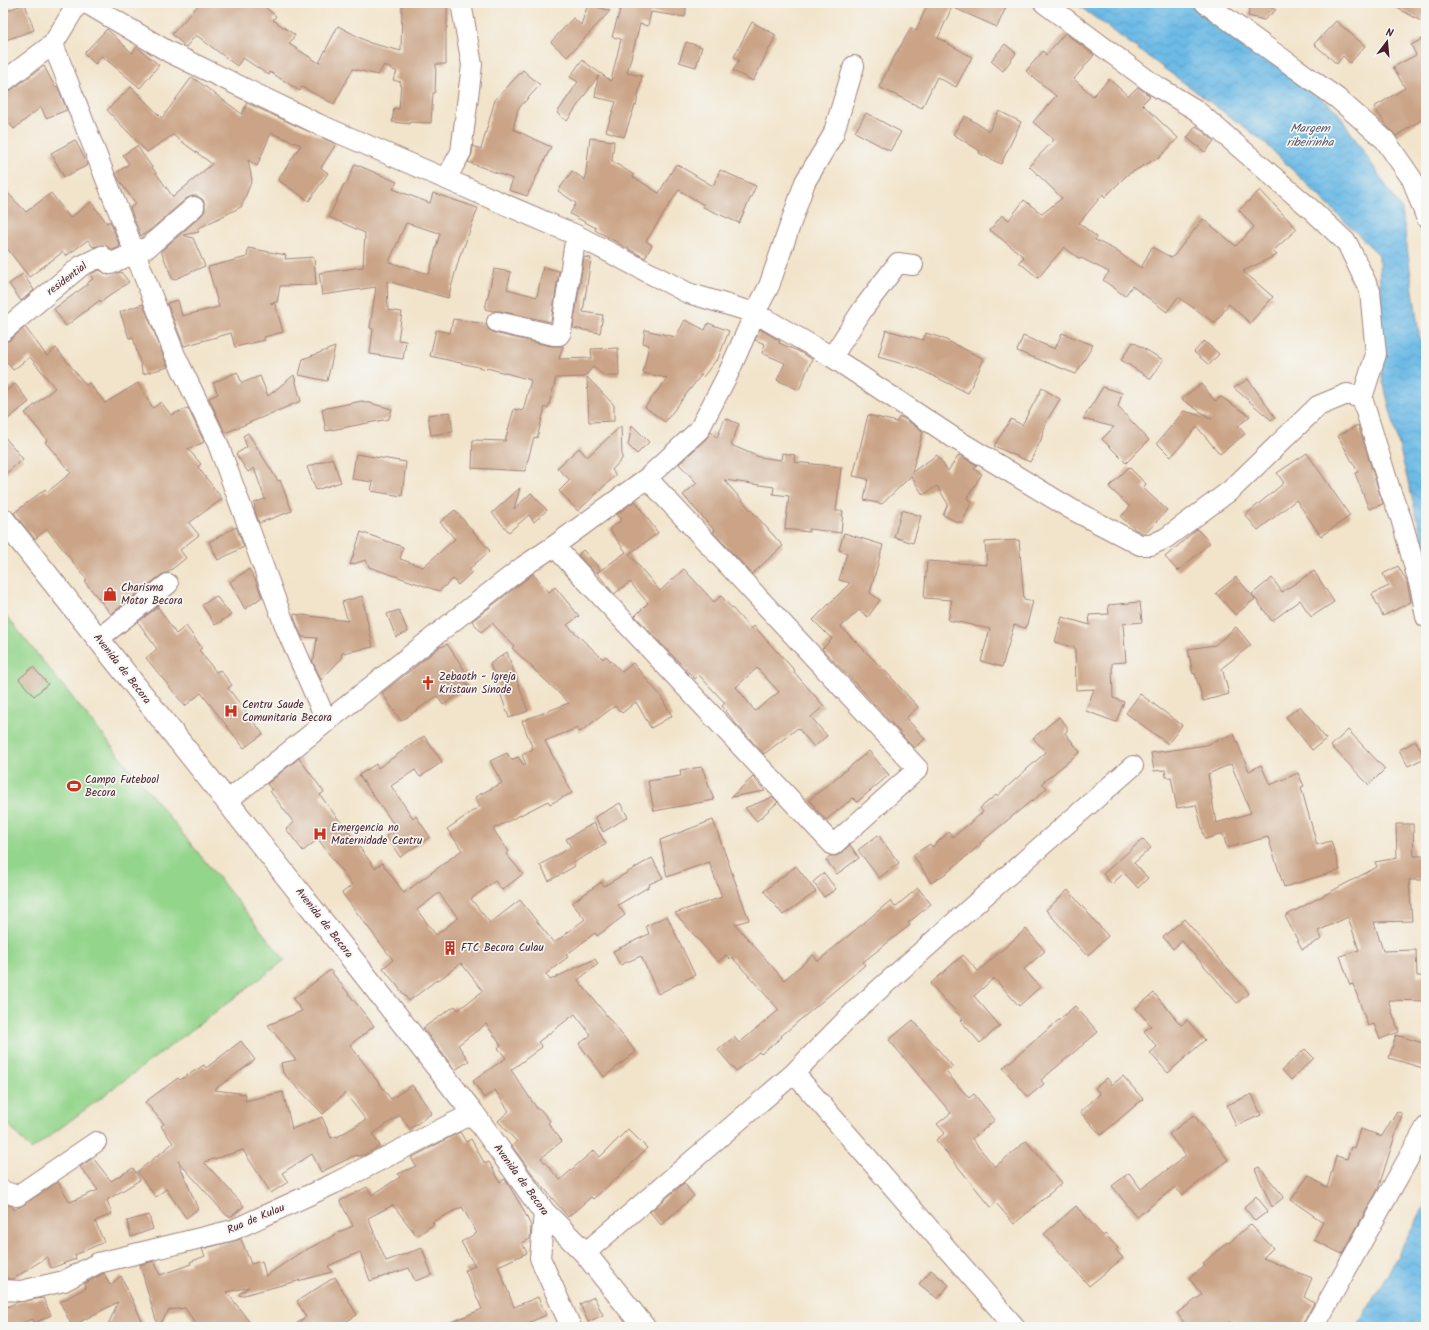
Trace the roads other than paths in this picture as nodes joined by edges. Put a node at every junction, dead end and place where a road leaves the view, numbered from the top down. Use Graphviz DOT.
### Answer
graph roads {
  1 [pos="78,3"];
  2 [pos="86,3"];
  3 [pos="461,3"];
  4 [pos="1044,3"];
  5 [pos="1204,3"];
  6 [pos="53,44"];
  7 [pos="854,66"];
  8 [pos="3,82"];
  9 [pos="446,179"];
  10 [pos="194,207"];
  11 [pos="1426,217"];
  12 [pos="576,234"];
  13 [pos="135,253"];
  14 [pos="913,265"];
  15 [pos="755,313"];
  16 [pos="497,322"];
  17 [pos="3,332"];
  18 [pos="832,357"];
  19 [pos="1362,398"];
  20 [pos="646,478"];
  21 [pos="3,519"];
  22 [pos="554,546"];
  23 [pos="168,584"];
  24 [pos="1426,617"];
  25 [pos="98,639"];
  26 [pos="327,722"];
  27 [pos="1133,766"];
  28 [pos="227,801"];
  29 [pos="794,1073"];
  30 [pos="473,1113"];
  31 [pos="1426,1126"];
  32 [pos="96,1142"];
  33 [pos="3,1191"];
  34 [pos="544,1212"];
  35 [pos="585,1253"];
  36 [pos="3,1290"];
  37 [pos="571,1327"];
  38 [pos="644,1327"];
  39 [pos="1015,1327"];
  40 [pos="1314,1327"];
  1 -- 6 [label="street"];
  2 -- 9 [label="street"];
  3 -- 9 [label="street"];
  4 -- 19 [label="street"];
  5 -- 11 [label="street"];
  6 -- 8 [label="street"];
  6 -- 13 [label="street"];
  7 -- 15 [label="street"];
  9 -- 12 [label="street"];
  10 -- 13 [label="street, residential"];
  12 -- 15 [label="street"];
  12 -- 16 [label="street"];
  13 -- 17 [label="street, residential"];
  13 -- 26 [label="street"];
  14 -- 18 [label="street"];
  15 -- 18 [label="street"];
  15 -- 20 [label="street"];
  18 -- 19 [label="street"];
  19 -- 24 [label="street"];
  20 -- 22 [label="street"];
  20 -- 22 [label="street"];
  21 -- 25 [label="main road, Avenida de Becora"];
  22 -- 26 [label="street"];
  23 -- 25 [label="street"];
  25 -- 28 [label="main road, Avenida de Becora"];
  26 -- 28 [label="street"];
  27 -- 29 [label="street"];
  28 -- 30 [label="main road, Avenida de Becora"];
  29 -- 35 [label="street"];
  29 -- 39 [label="street"];
  30 -- 34 [label="main road, Avenida de Becora"];
  30 -- 36 [label="street, Rua de Kulau"];
  31 -- 40 [label="street"];
  32 -- 33 [label="street"];
  34 -- 35 [label="main road, Avenida de Becora"];
  34 -- 37 [label="street"];
  35 -- 38 [label="main road, Avenida de Becora"];
}
